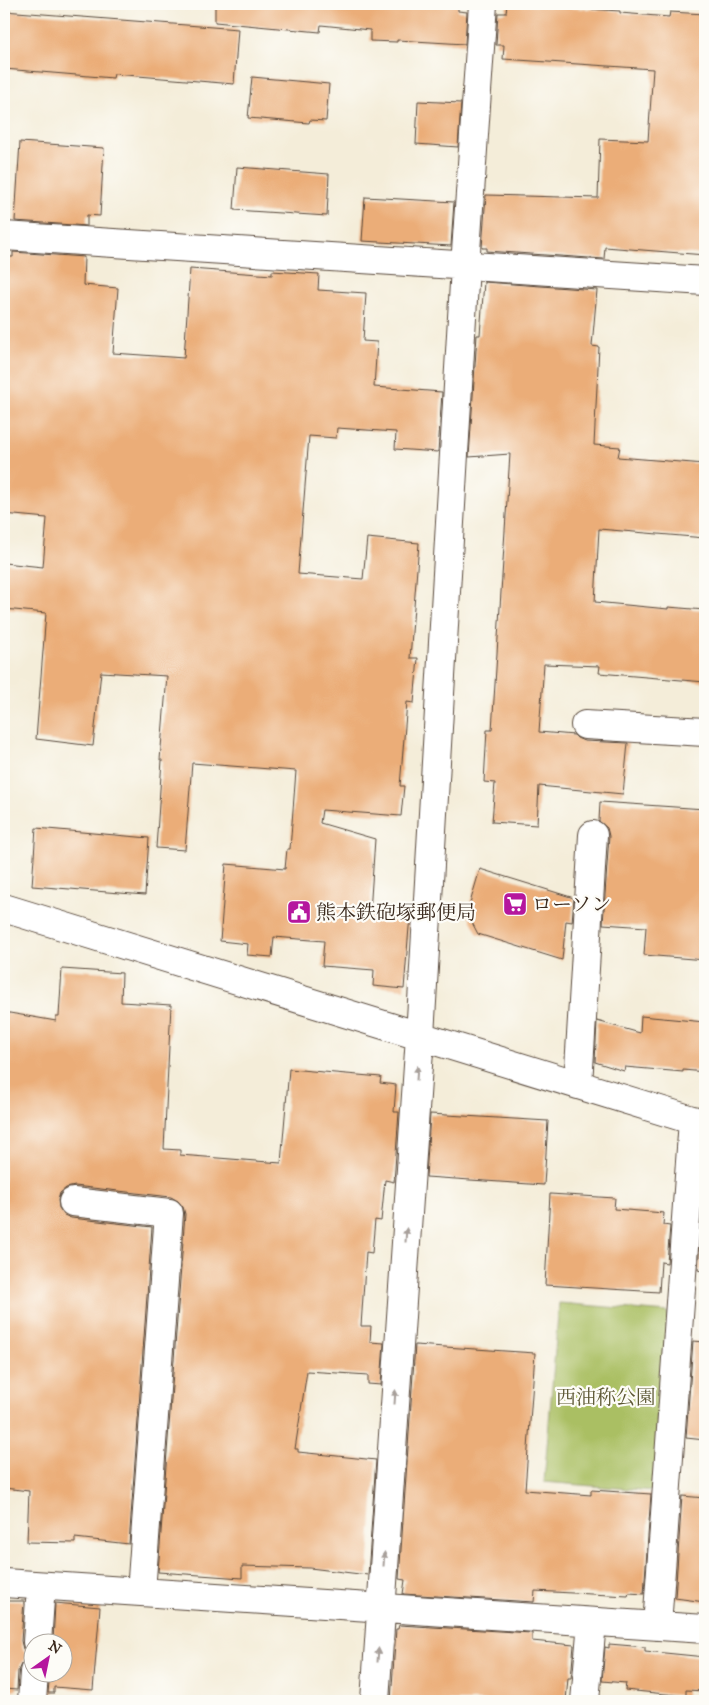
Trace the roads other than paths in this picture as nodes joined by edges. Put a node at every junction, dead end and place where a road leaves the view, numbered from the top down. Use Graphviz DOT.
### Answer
graph roads {
  1 [pos="483,4"];
  2 [pos="4,236"];
  3 [pos="465,266"];
  4 [pos="705,281"];
  5 [pos="585,725"];
  6 [pos="705,732"];
  7 [pos="593,835"];
  8 [pos="4,908"];
  9 [pos="420,1036"];
  10 [pos="578,1085"];
  11 [pos="699,1122"];
  12 [pos="73,1202"];
  13 [pos="4,1583"];
  14 [pos="41,1586"];
  15 [pos="141,1592"];
  16 [pos="381,1608"];
  17 [pos="592,1622"];
  18 [pos="658,1626"];
  19 [pos="705,1629"];
  20 [pos="38,1632"];
  21 [pos="33,1682"];
  22 [pos="32,1701"];
  23 [pos="375,1701"];
  24 [pos="585,1701"];
  1 -- 3 [label="street"];
  2 -- 3 [label="street"];
  3 -- 4 [label="street"];
  3 -- 9 [label="street"];
  5 -- 6 [label="street"];
  7 -- 10 [label="street"];
  8 -- 9 [label="street"];
  9 -- 10 [label="street"];
  16 -- 9 [label="street, one-way"];
  10 -- 11 [label="street"];
  11 -- 18 [label="street"];
  12 -- 15 [label="street"];
  13 -- 14 [label="street"];
  14 -- 15 [label="street"];
  14 -- 20 [label="street"];
  15 -- 16 [label="street"];
  16 -- 17 [label="street"];
  23 -- 16 [label="street, one-way"];
  17 -- 18 [label="street"];
  17 -- 24 [label="street"];
  18 -- 19 [label="street"];
  21 -- 22 [label="street"];
}
